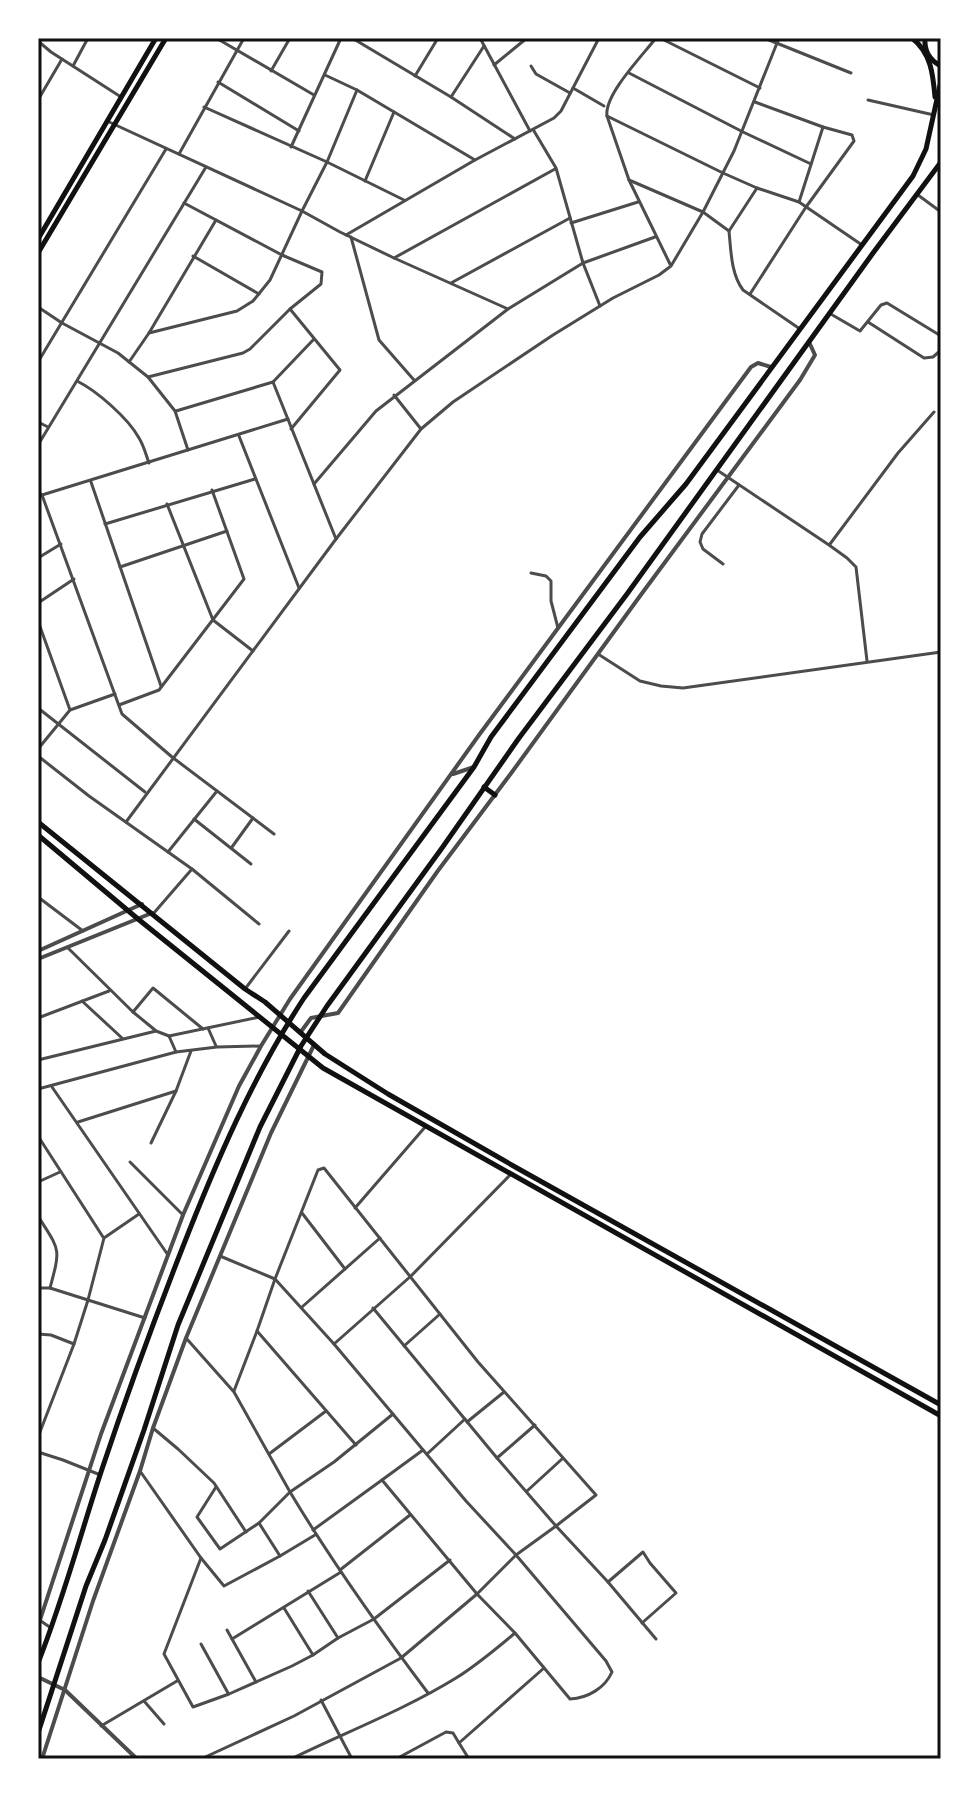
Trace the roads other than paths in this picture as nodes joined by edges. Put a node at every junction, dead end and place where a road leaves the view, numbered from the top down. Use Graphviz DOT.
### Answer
graph roads {
  1 [pos="88,38"];
  2 [pos="156,38"];
  3 [pos="166,38"];
  4 [pos="216,38"];
  5 [pos="244,38"];
  6 [pos="290,38"];
  7 [pos="341,38"];
  8 [pos="352,38"];
  9 [pos="480,38"];
  10 [pos="527,38"];
  11 [pos="599,38"];
  12 [pos="658,38"];
  13 [pos="764,38"];
  14 [pos="779,38"];
  15 [pos="912,38"];
  16 [pos="435,39"];
  17 [pos="922,39"];
  18 [pos="38,41"];
  19 [pos="777,44"];
  20 [pos="484,46"];
  21 [pos="237,50"];
  22 [pos="62,59"];
  23 [pos="494,65"];
  24 [pos="73,66"];
  25 [pos="531,66"];
  26 [pos="941,68"];
  27 [pos="271,71"];
  28 [pos="629,73"];
  29 [pos="851,73"];
  30 [pos="325,75"];
  31 [pos="415,76"];
  32 [pos="941,81"];
  33 [pos="218,82"];
  34 [pos="760,88"];
  35 [pos="357,90"];
  36 [pos="572,91"];
  37 [pos="314,95"];
  38 [pos="121,97"];
  39 [pos="451,97"];
  40 [pos="38,100"];
  41 [pos="868,100"];
  42 [pos="755,102"];
  43 [pos="936,106"];
  44 [pos="204,107"];
  45 [pos="606,107"];
  46 [pos="394,112"];
  47 [pos="934,115"];
  48 [pos="607,116"];
  49 [pos="107,121"];
  50 [pos="114,124"];
  51 [pos="823,127"];
  52 [pos="532,130"];
  53 [pos="299,131"];
  54 [pos="743,132"];
  55 [pos="516,139"];
  56 [pos="291,147"];
  57 [pos="166,149"];
  58 [pos="179,154"];
  59 [pos="475,160"];
  60 [pos="327,162"];
  61 [pos="941,162"];
  62 [pos="811,164"];
  63 [pos="206,166"];
  64 [pos="556,168"];
  65 [pos="723,173"];
  66 [pos="629,180"];
  67 [pos="365,181"];
  68 [pos="757,188"];
  69 [pos="918,195"];
  70 [pos="406,200"];
  71 [pos="638,202"];
  72 [pos="799,202"];
  73 [pos="184,203"];
  74 [pos="806,207"];
  75 [pos="302,211"];
  76 [pos="703,212"];
  77 [pos="941,212"];
  78 [pos="216,220"];
  79 [pos="570,220"];
  80 [pos="729,231"];
  81 [pos="348,236"];
  82 [pos="655,237"];
  83 [pos="38,239"];
  84 [pos="862,245"];
  85 [pos="38,253"];
  86 [pos="282,255"];
  87 [pos="193,256"];
  88 [pos="394,258"];
  89 [pos="583,263"];
  90 [pos="671,266"];
  91 [pos="451,283"];
  92 [pos="259,294"];
  93 [pos="750,294"];
  94 [pos="600,306"];
  95 [pos="38,307"];
  96 [pos="290,309"];
  97 [pos="508,309"];
  98 [pos="829,313"];
  99 [pos="868,322"];
  100 [pos="62,323"];
  101 [pos="800,329"];
  102 [pos="149,333"];
  103 [pos="941,336"];
  104 [pos="314,339"];
  105 [pos="809,341"];
  106 [pos="99,342"];
  107 [pos="941,350"];
  108 [pos="38,362"];
  109 [pos="129,362"];
  110 [pos="772,367"];
  111 [pos="148,377"];
  112 [pos="414,380"];
  113 [pos="76,381"];
  114 [pos="273,382"];
  115 [pos="394,395"];
  116 [pos="175,411"];
  117 [pos="934,412"];
  118 [pos="288,419"];
  119 [pos="38,422"];
  120 [pos="48,427"];
  121 [pos="291,429"];
  122 [pos="421,429"];
  123 [pos="239,434"];
  124 [pos="38,445"];
  125 [pos="188,450"];
  126 [pos="149,463"];
  127 [pos="715,469"];
  128 [pos="728,478"];
  129 [pos="256,479"];
  130 [pos="90,480"];
  131 [pos="314,484"];
  132 [pos="739,485"];
  133 [pos="212,490"];
  134 [pos="40,494"];
  135 [pos="167,504"];
  136 [pos="105,524"];
  137 [pos="227,531"];
  138 [pos="336,539"];
  139 [pos="61,544"];
  140 [pos="829,545"];
  141 [pos="184,546"];
  142 [pos="38,558"];
  143 [pos="723,564"];
  144 [pos="120,567"];
  145 [pos="531,573"];
  146 [pos="74,579"];
  147 [pos="299,588"];
  148 [pos="38,603"];
  149 [pos="213,620"];
  150 [pos="38,621"];
  151 [pos="558,628"];
  152 [pos="253,651"];
  153 [pos="941,652"];
  154 [pos="598,654"];
  155 [pos="867,661"];
  156 [pos="161,686"];
  157 [pos="115,694"];
  158 [pos="119,705"];
  159 [pos="38,708"];
  160 [pos="70,710"];
  161 [pos="59,724"];
  162 [pos="38,749"];
  163 [pos="38,756"];
  164 [pos="172,757"];
  165 [pos="474,767"];
  166 [pos="451,775"];
  167 [pos="484,787"];
  168 [pos="217,791"];
  169 [pos="146,793"];
  170 [pos="495,795"];
  171 [pos="253,818"];
  172 [pos="193,819"];
  173 [pos="38,822"];
  174 [pos="126,822"];
  175 [pos="274,834"];
  176 [pos="38,835"];
  177 [pos="231,848"];
  178 [pos="168,852"];
  179 [pos="251,864"];
  180 [pos="192,869"];
  181 [pos="38,897"];
  182 [pos="46,903"];
  183 [pos="142,904"];
  184 [pos="38,906"];
  185 [pos="129,911"];
  186 [pos="152,914"];
  187 [pos="138,919"];
  188 [pos="259,924"];
  189 [pos="83,931"];
  190 [pos="289,931"];
  191 [pos="68,948"];
  192 [pos="38,951"];
  193 [pos="38,959"];
  194 [pos="245,989"];
  195 [pos="110,990"];
  196 [pos="82,1001"];
  197 [pos="133,1012"];
  198 [pos="279,1015"];
  199 [pos="260,1017"];
  200 [pos="38,1018"];
  201 [pos="272,1027"];
  202 [pos="205,1028"];
  203 [pos="156,1031"];
  204 [pos="300,1033"];
  205 [pos="169,1036"];
  206 [pos="122,1038"];
  207 [pos="314,1045"];
  208 [pos="261,1046"];
  209 [pos="217,1047"];
  210 [pos="191,1051"];
  211 [pos="176,1052"];
  212 [pos="307,1056"];
  213 [pos="38,1060"];
  214 [pos="51,1086"];
  215 [pos="38,1089"];
  216 [pos="176,1091"];
  217 [pos="78,1122"];
  218 [pos="427,1125"];
  219 [pos="38,1136"];
  220 [pos="151,1143"];
  221 [pos="130,1162"];
  222 [pos="514,1171"];
  223 [pos="60,1172"];
  224 [pos="38,1182"];
  225 [pos="355,1208"];
  226 [pos="302,1213"];
  227 [pos="139,1214"];
  228 [pos="183,1215"];
  229 [pos="38,1216"];
  230 [pos="45,1227"];
  231 [pos="38,1230"];
  232 [pos="104,1238"];
  233 [pos="380,1238"];
  234 [pos="168,1255"];
  235 [pos="220,1256"];
  236 [pos="345,1269"];
  237 [pos="411,1276"];
  238 [pos="275,1279"];
  239 [pos="38,1288"];
  240 [pos="50,1288"];
  241 [pos="88,1300"];
  242 [pos="302,1307"];
  243 [pos="373,1308"];
  244 [pos="440,1313"];
  245 [pos="145,1318"];
  246 [pos="257,1331"];
  247 [pos="38,1334"];
  248 [pos="186,1338"];
  249 [pos="74,1344"];
  250 [pos="334,1344"];
  251 [pos="404,1346"];
  252 [pos="129,1359"];
  253 [pos="139,1362"];
  254 [pos="160,1380"];
  255 [pos="169,1384"];
  256 [pos="505,1391"];
  257 [pos="234,1392"];
  258 [pos="941,1405"];
  259 [pos="327,1411"];
  260 [pos="393,1414"];
  261 [pos="941,1414"];
  262 [pos="466,1421"];
  263 [pos="535,1425"];
  264 [pos="153,1428"];
  265 [pos="38,1437"];
  266 [pos="356,1445"];
  267 [pos="423,1450"];
  268 [pos="38,1452"];
  269 [pos="269,1454"];
  270 [pos="427,1454"];
  271 [pos="497,1458"];
  272 [pos="563,1458"];
  273 [pos="90,1470"];
  274 [pos="140,1471"];
  275 [pos="100,1475"];
  276 [pos="382,1480"];
  277 [pos="216,1487"];
  278 [pos="527,1491"];
  279 [pos="290,1492"];
  280 [pos="411,1514"];
  281 [pos="259,1523"];
  282 [pos="556,1526"];
  283 [pos="246,1532"];
  284 [pos="314,1533"];
  285 [pos="516,1555"];
  286 [pos="280,1556"];
  287 [pos="201,1558"];
  288 [pos="450,1560"];
  289 [pos="341,1571"];
  290 [pos="608,1582"];
  291 [pos="308,1591"];
  292 [pos="477,1594"];
  293 [pos="284,1608"];
  294 [pos="374,1619"];
  295 [pos="39,1622"];
  296 [pos="642,1623"];
  297 [pos="52,1629"];
  298 [pos="227,1630"];
  299 [pos="515,1633"];
  300 [pos="338,1638"];
  301 [pos="232,1639"];
  302 [pos="656,1639"];
  303 [pos="201,1644"];
  304 [pos="313,1655"];
  305 [pos="401,1658"];
  306 [pos="38,1663"];
  307 [pos="544,1668"];
  308 [pos="38,1677"];
  309 [pos="178,1681"];
  310 [pos="256,1682"];
  311 [pos="54,1684"];
  312 [pos="65,1690"];
  313 [pos="428,1693"];
  314 [pos="229,1694"];
  315 [pos="321,1700"];
  316 [pos="144,1701"];
  317 [pos="164,1724"];
  318 [pos="101,1726"];
  319 [pos="38,1733"];
  320 [pos="340,1736"];
  321 [pos="459,1743"];
  322 [pos="42,1759"];
  323 [pos="137,1759"];
  324 [pos="201,1759"];
  325 [pos="291,1759"];
  326 [pos="352,1759"];
  327 [pos="396,1759"];
  328 [pos="469,1759"];
  1 -- 24 [label="street"];
  2 -- 38 [label="main road"];
  3 -- 50 [label="main road"];
  4 -- 21 [label="street"];
  5 -- 21 [label="street"];
  6 -- 27 [label="street"];
  7 -- 30 [label="street"];
  8 -- 31 [label="street"];
  9 -- 20 [label="street"];
  10 -- 23 [label="street"];
  11 -- 36 [label="street"];
  12 -- 28 [label="street"];
  12 -- 34 [label="street"];
  13 -- 19 [label="street"];
  14 -- 19 [label="street"];
  15 -- 43 [label="main road"];
  16 -- 31 [label="street"];
  17 -- 26 [label="main road"];
  18 -- 22 [label="street"];
  19 -- 29 [label="street"];
  19 -- 34 [label="street"];
  20 -- 23 [label="street"];
  20 -- 39 [label="street"];
  21 -- 27 [label="street"];
  21 -- 33 [label="street"];
  22 -- 24 [label="street"];
  22 -- 40 [label="street"];
  23 -- 52 [label="street"];
  24 -- 38 [label="street"];
  25 -- 36 [label="street"];
  27 -- 37 [label="street"];
  28 -- 45 [label="street"];
  28 -- 54 [label="street"];
  30 -- 35 [label="street"];
  30 -- 37 [label="street"];
  31 -- 39 [label="street"];
  32 -- 43 [label="main road"];
  33 -- 44 [label="street"];
  33 -- 53 [label="street"];
  34 -- 42 [label="street"];
  35 -- 46 [label="street"];
  35 -- 60 [label="street"];
  36 -- 45 [label="street"];
  36 -- 52 [label="street"];
  37 -- 53 [label="street"];
  38 -- 49 [label="main road"];
  39 -- 55 [label="street"];
  41 -- 47 [label="street"];
  42 -- 51 [label="street"];
  42 -- 54 [label="street"];
  43 -- 47 [label="main road"];
  44 -- 56 [label="street"];
  44 -- 58 [label="street"];
  45 -- 48 [label="street"];
  46 -- 59 [label="street"];
  46 -- 67 [label="street"];
  47 -- 84 [label="main road"];
  48 -- 65 [label="street"];
  48 -- 66 [label="street"];
  49 -- 50 [label="street"];
  49 -- 83 [label="main road"];
  50 -- 57 [label="street"];
  50 -- 85 [label="main road"];
  51 -- 62 [label="street"];
  51 -- 74 [label="street"];
  52 -- 55 [label="street"];
  52 -- 64 [label="street"];
  53 -- 56 [label="street"];
  54 -- 62 [label="street"];
  54 -- 65 [label="street"];
  55 -- 59 [label="street"];
  56 -- 60 [label="street"];
  57 -- 58 [label="street"];
  57 -- 100 [label="street"];
  58 -- 63 [label="street"];
  59 -- 70 [label="street"];
  60 -- 67 [label="street"];
  60 -- 75 [label="street"];
  61 -- 69 [label="main road"];
  62 -- 72 [label="street"];
  63 -- 73 [label="street"];
  63 -- 75 [label="street"];
  64 -- 79 [label="street"];
  64 -- 88 [label="street"];
  65 -- 68 [label="street"];
  65 -- 76 [label="street"];
  66 -- 71 [label="street"];
  66 -- 76 [label="street"];
  67 -- 70 [label="street"];
  68 -- 72 [label="street"];
  68 -- 80 [label="street"];
  69 -- 77 [label="street"];
  69 -- 98 [label="main road"];
  70 -- 81 [label="street"];
  71 -- 79 [label="street"];
  71 -- 82 [label="street"];
  72 -- 74 [label="street"];
  73 -- 78 [label="street"];
  73 -- 106 [label="street"];
  74 -- 84 [label="street"];
  74 -- 93 [label="street"];
  75 -- 81 [label="street"];
  75 -- 86 [label="street"];
  76 -- 80 [label="street"];
  76 -- 90 [label="street"];
  78 -- 86 [label="street"];
  78 -- 87 [label="street"];
  79 -- 89 [label="street"];
  79 -- 91 [label="street"];
  80 -- 93 [label="street"];
  81 -- 88 [label="street"];
  81 -- 112 [label="street"];
  82 -- 89 [label="street"];
  82 -- 90 [label="street"];
  84 -- 101 [label="main road"];
  86 -- 92 [label="street"];
  86 -- 96 [label="street"];
  87 -- 92 [label="street"];
  87 -- 102 [label="street"];
  88 -- 91 [label="street"];
  89 -- 94 [label="street"];
  89 -- 97 [label="street"];
  90 -- 94 [label="street"];
  91 -- 97 [label="street"];
  92 -- 102 [label="street"];
  93 -- 101 [label="street"];
  94 -- 122 [label="street"];
  95 -- 100 [label="street"];
  96 -- 104 [label="street"];
  96 -- 111 [label="street"];
  97 -- 112 [label="street"];
  98 -- 99 [label="street"];
  98 -- 105 [label="main road"];
  99 -- 103 [label="street"];
  99 -- 107 [label="street"];
  100 -- 106 [label="street"];
  100 -- 108 [label="street"];
  101 -- 110 [label="main road"];
  102 -- 109 [label="street"];
  104 -- 114 [label="street"];
  104 -- 121 [label="street"];
  105 -- 127 [label="main road"];
  105 -- 128 [label="street"];
  106 -- 109 [label="street"];
  106 -- 113 [label="street"];
  109 -- 111 [label="street"];
  110 -- 151 [label="street"];
  110 -- 165 [label="main road"];
  111 -- 116 [label="street"];
  112 -- 115 [label="street"];
  113 -- 120 [label="street"];
  113 -- 126 [label="street"];
  114 -- 116 [label="street"];
  114 -- 118 [label="street"];
  115 -- 122 [label="street"];
  115 -- 131 [label="street"];
  116 -- 125 [label="street"];
  117 -- 140 [label="street"];
  118 -- 121 [label="street"];
  118 -- 123 [label="street"];
  119 -- 120 [label="street"];
  120 -- 124 [label="street"];
  121 -- 131 [label="street"];
  122 -- 138 [label="street"];
  123 -- 125 [label="street"];
  123 -- 129 [label="street"];
  125 -- 126 [label="street"];
  126 -- 130 [label="street"];
  127 -- 128 [label="street"];
  127 -- 167 [label="main road"];
  128 -- 132 [label="street"];
  128 -- 154 [label="street"];
  129 -- 133 [label="street"];
  129 -- 147 [label="street"];
  130 -- 134 [label="street"];
  130 -- 136 [label="street"];
  131 -- 138 [label="street"];
  132 -- 140 [label="street"];
  132 -- 143 [label="street"];
  133 -- 135 [label="street"];
  133 -- 137 [label="street"];
  134 -- 139 [label="street"];
  135 -- 136 [label="street"];
  135 -- 141 [label="street"];
  136 -- 144 [label="street"];
  137 -- 141 [label="street"];
  137 -- 149 [label="street"];
  138 -- 147 [label="street"];
  139 -- 142 [label="street"];
  139 -- 146 [label="street"];
  140 -- 155 [label="street"];
  141 -- 144 [label="street"];
  141 -- 149 [label="street"];
  144 -- 156 [label="street"];
  145 -- 151 [label="street"];
  146 -- 148 [label="street"];
  146 -- 157 [label="street"];
  147 -- 152 [label="street"];
  149 -- 152 [label="street"];
  149 -- 156 [label="street"];
  150 -- 160 [label="street"];
  151 -- 166 [label="street"];
  152 -- 164 [label="street"];
  153 -- 155 [label="street"];
  154 -- 155 [label="street"];
  154 -- 170 [label="street"];
  156 -- 158 [label="street"];
  157 -- 158 [label="street"];
  157 -- 160 [label="street"];
  158 -- 164 [label="street"];
  159 -- 161 [label="street"];
  160 -- 161 [label="street"];
  161 -- 162 [label="street"];
  161 -- 169 [label="street"];
  163 -- 174 [label="street"];
  164 -- 168 [label="street"];
  164 -- 169 [label="street"];
  165 -- 166 [label="street"];
  165 -- 253 [label="main road"];
  166 -- 198 [label="street"];
  167 -- 170 [label="main road"];
  167 -- 254 [label="main road"];
  168 -- 171 [label="street"];
  168 -- 172 [label="street"];
  169 -- 174 [label="street"];
  170 -- 204 [label="street"];
  171 -- 175 [label="street"];
  171 -- 177 [label="street"];
  172 -- 177 [label="street"];
  172 -- 178 [label="street"];
  173 -- 183 [label="main road"];
  174 -- 178 [label="street"];
  176 -- 185 [label="main road"];
  177 -- 179 [label="street"];
  178 -- 180 [label="street"];
  180 -- 186 [label="street"];
  180 -- 188 [label="street"];
  181 -- 182 [label="street"];
  182 -- 184 [label="street"];
  182 -- 189 [label="street"];
  183 -- 185 [label="street"];
  183 -- 186 [label="main road"];
  185 -- 187 [label="main road"];
  185 -- 189 [label="street"];
  186 -- 187 [label="street"];
  186 -- 194 [label="main road"];
  187 -- 191 [label="street"];
  187 -- 199 [label="main road"];
  189 -- 192 [label="street"];
  190 -- 194 [label="street"];
  191 -- 193 [label="street"];
  191 -- 195 [label="street"];
  194 -- 198 [label="main road"];
  195 -- 196 [label="street"];
  195 -- 197 [label="street"];
  196 -- 200 [label="street"];
  196 -- 206 [label="street"];
  197 -- 202 [label="street"];
  197 -- 203 [label="street"];
  198 -- 201 [label="street"];
  198 -- 204 [label="main road"];
  199 -- 201 [label="main road"];
  199 -- 202 [label="street"];
  201 -- 208 [label="street"];
  201 -- 212 [label="main road"];
  202 -- 205 [label="street"];
  202 -- 209 [label="street"];
  203 -- 205 [label="street"];
  203 -- 206 [label="street"];
  204 -- 207 [label="main road"];
  205 -- 211 [label="street"];
  206 -- 213 [label="street"];
  207 -- 212 [label="street"];
  207 -- 222 [label="main road"];
  208 -- 209 [label="street"];
  208 -- 228 [label="street"];
  209 -- 210 [label="street"];
  210 -- 211 [label="street"];
  210 -- 216 [label="street"];
  211 -- 214 [label="street"];
  212 -- 218 [label="main road"];
  212 -- 235 [label="street"];
  214 -- 215 [label="street"];
  214 -- 217 [label="street"];
  216 -- 217 [label="street"];
  216 -- 220 [label="street"];
  217 -- 227 [label="street"];
  218 -- 222 [label="main road"];
  218 -- 225 [label="street"];
  219 -- 223 [label="street"];
  221 -- 228 [label="street"];
  222 -- 237 [label="street"];
  222 -- 258 [label="main road"];
  222 -- 261 [label="main road"];
  223 -- 224 [label="street"];
  223 -- 232 [label="street"];
  225 -- 226 [label="street"];
  225 -- 233 [label="street"];
  226 -- 236 [label="street"];
  226 -- 238 [label="street"];
  227 -- 232 [label="street"];
  227 -- 234 [label="street"];
  228 -- 234 [label="street"];
  229 -- 230 [label="street"];
  230 -- 231 [label="street"];
  230 -- 240 [label="street"];
  232 -- 241 [label="street"];
  233 -- 236 [label="street"];
  233 -- 237 [label="street"];
  234 -- 245 [label="street"];
  235 -- 238 [label="street"];
  235 -- 248 [label="street"];
  236 -- 242 [label="street"];
  237 -- 243 [label="street"];
  237 -- 244 [label="street"];
  238 -- 242 [label="street"];
  238 -- 246 [label="street"];
  239 -- 240 [label="street"];
  240 -- 241 [label="street"];
  241 -- 245 [label="street"];
  241 -- 249 [label="street"];
  242 -- 250 [label="street"];
  243 -- 250 [label="street"];
  243 -- 251 [label="street"];
  244 -- 251 [label="street"];
  244 -- 256 [label="street"];
  245 -- 252 [label="street"];
  246 -- 257 [label="street"];
  246 -- 259 [label="street"];
  247 -- 249 [label="street"];
  248 -- 255 [label="street"];
  248 -- 257 [label="street"];
  249 -- 265 [label="street"];
  250 -- 260 [label="street"];
  251 -- 262 [label="street"];
  252 -- 253 [label="main road"];
  252 -- 273 [label="street"];
  253 -- 275 [label="main road"];
  254 -- 255 [label="main road"];
  254 -- 311 [label="main road"];
  255 -- 264 [label="street"];
  256 -- 262 [label="street"];
  256 -- 263 [label="street"];
  257 -- 269 [label="street"];
  259 -- 266 [label="street"];
  259 -- 269 [label="street"];
  260 -- 266 [label="street"];
  260 -- 267 [label="street"];
  262 -- 270 [label="street"];
  262 -- 271 [label="street"];
  263 -- 271 [label="street"];
  263 -- 272 [label="street"];
  264 -- 274 [label="street"];
  264 -- 277 [label="street"];
  266 -- 279 [label="street"];
  267 -- 270 [label="street"];
  267 -- 276 [label="street"];
  268 -- 273 [label="street"];
  269 -- 279 [label="street"];
  270 -- 285 [label="street"];
  271 -- 278 [label="street"];
  272 -- 278 [label="street"];
  272 -- 282 [label="street"];
  273 -- 275 [label="street"];
  273 -- 295 [label="street"];
  274 -- 287 [label="street"];
  274 -- 312 [label="street"];
  275 -- 297 [label="main road"];
  276 -- 280 [label="street"];
  276 -- 284 [label="street"];
  277 -- 283 [label="street"];
  277 -- 283 [label="street"];
  278 -- 282 [label="street"];
  279 -- 281 [label="street"];
  279 -- 284 [label="street"];
  280 -- 288 [label="street"];
  280 -- 289 [label="street"];
  281 -- 283 [label="street"];
  281 -- 286 [label="street"];
  282 -- 285 [label="street"];
  282 -- 290 [label="street"];
  284 -- 286 [label="street"];
  284 -- 289 [label="street"];
  285 -- 292 [label="street"];
  285 -- 307 [label="street"];
  286 -- 287 [label="street"];
  287 -- 309 [label="street"];
  288 -- 292 [label="street"];
  288 -- 294 [label="street"];
  289 -- 291 [label="street"];
  289 -- 294 [label="street"];
  290 -- 296 [label="street"];
  290 -- 296 [label="street"];
  291 -- 293 [label="street"];
  291 -- 300 [label="street"];
  292 -- 299 [label="street"];
  292 -- 305 [label="street"];
  293 -- 301 [label="street"];
  293 -- 304 [label="street"];
  294 -- 300 [label="street"];
  294 -- 305 [label="street"];
  295 -- 297 [label="street"];
  296 -- 302 [label="street"];
  297 -- 306 [label="main road"];
  298 -- 301 [label="street"];
  299 -- 307 [label="street"];
  299 -- 313 [label="street"];
  300 -- 304 [label="street"];
  301 -- 310 [label="street"];
  303 -- 314 [label="street"];
  304 -- 310 [label="street"];
  305 -- 313 [label="street"];
  305 -- 315 [label="street"];
  307 -- 321 [label="street"];
  308 -- 311 [label="street"];
  309 -- 314 [label="street"];
  309 -- 316 [label="street"];
  310 -- 314 [label="street"];
  311 -- 312 [label="street"];
  311 -- 319 [label="main road"];
  312 -- 318 [label="street"];
  312 -- 322 [label="street"];
  313 -- 320 [label="street"];
  315 -- 320 [label="street"];
  315 -- 324 [label="street"];
  316 -- 317 [label="street"];
  316 -- 318 [label="street"];
  318 -- 323 [label="street"];
  320 -- 325 [label="street"];
  320 -- 326 [label="street"];
  321 -- 327 [label="street"];
  321 -- 328 [label="street"];
}
